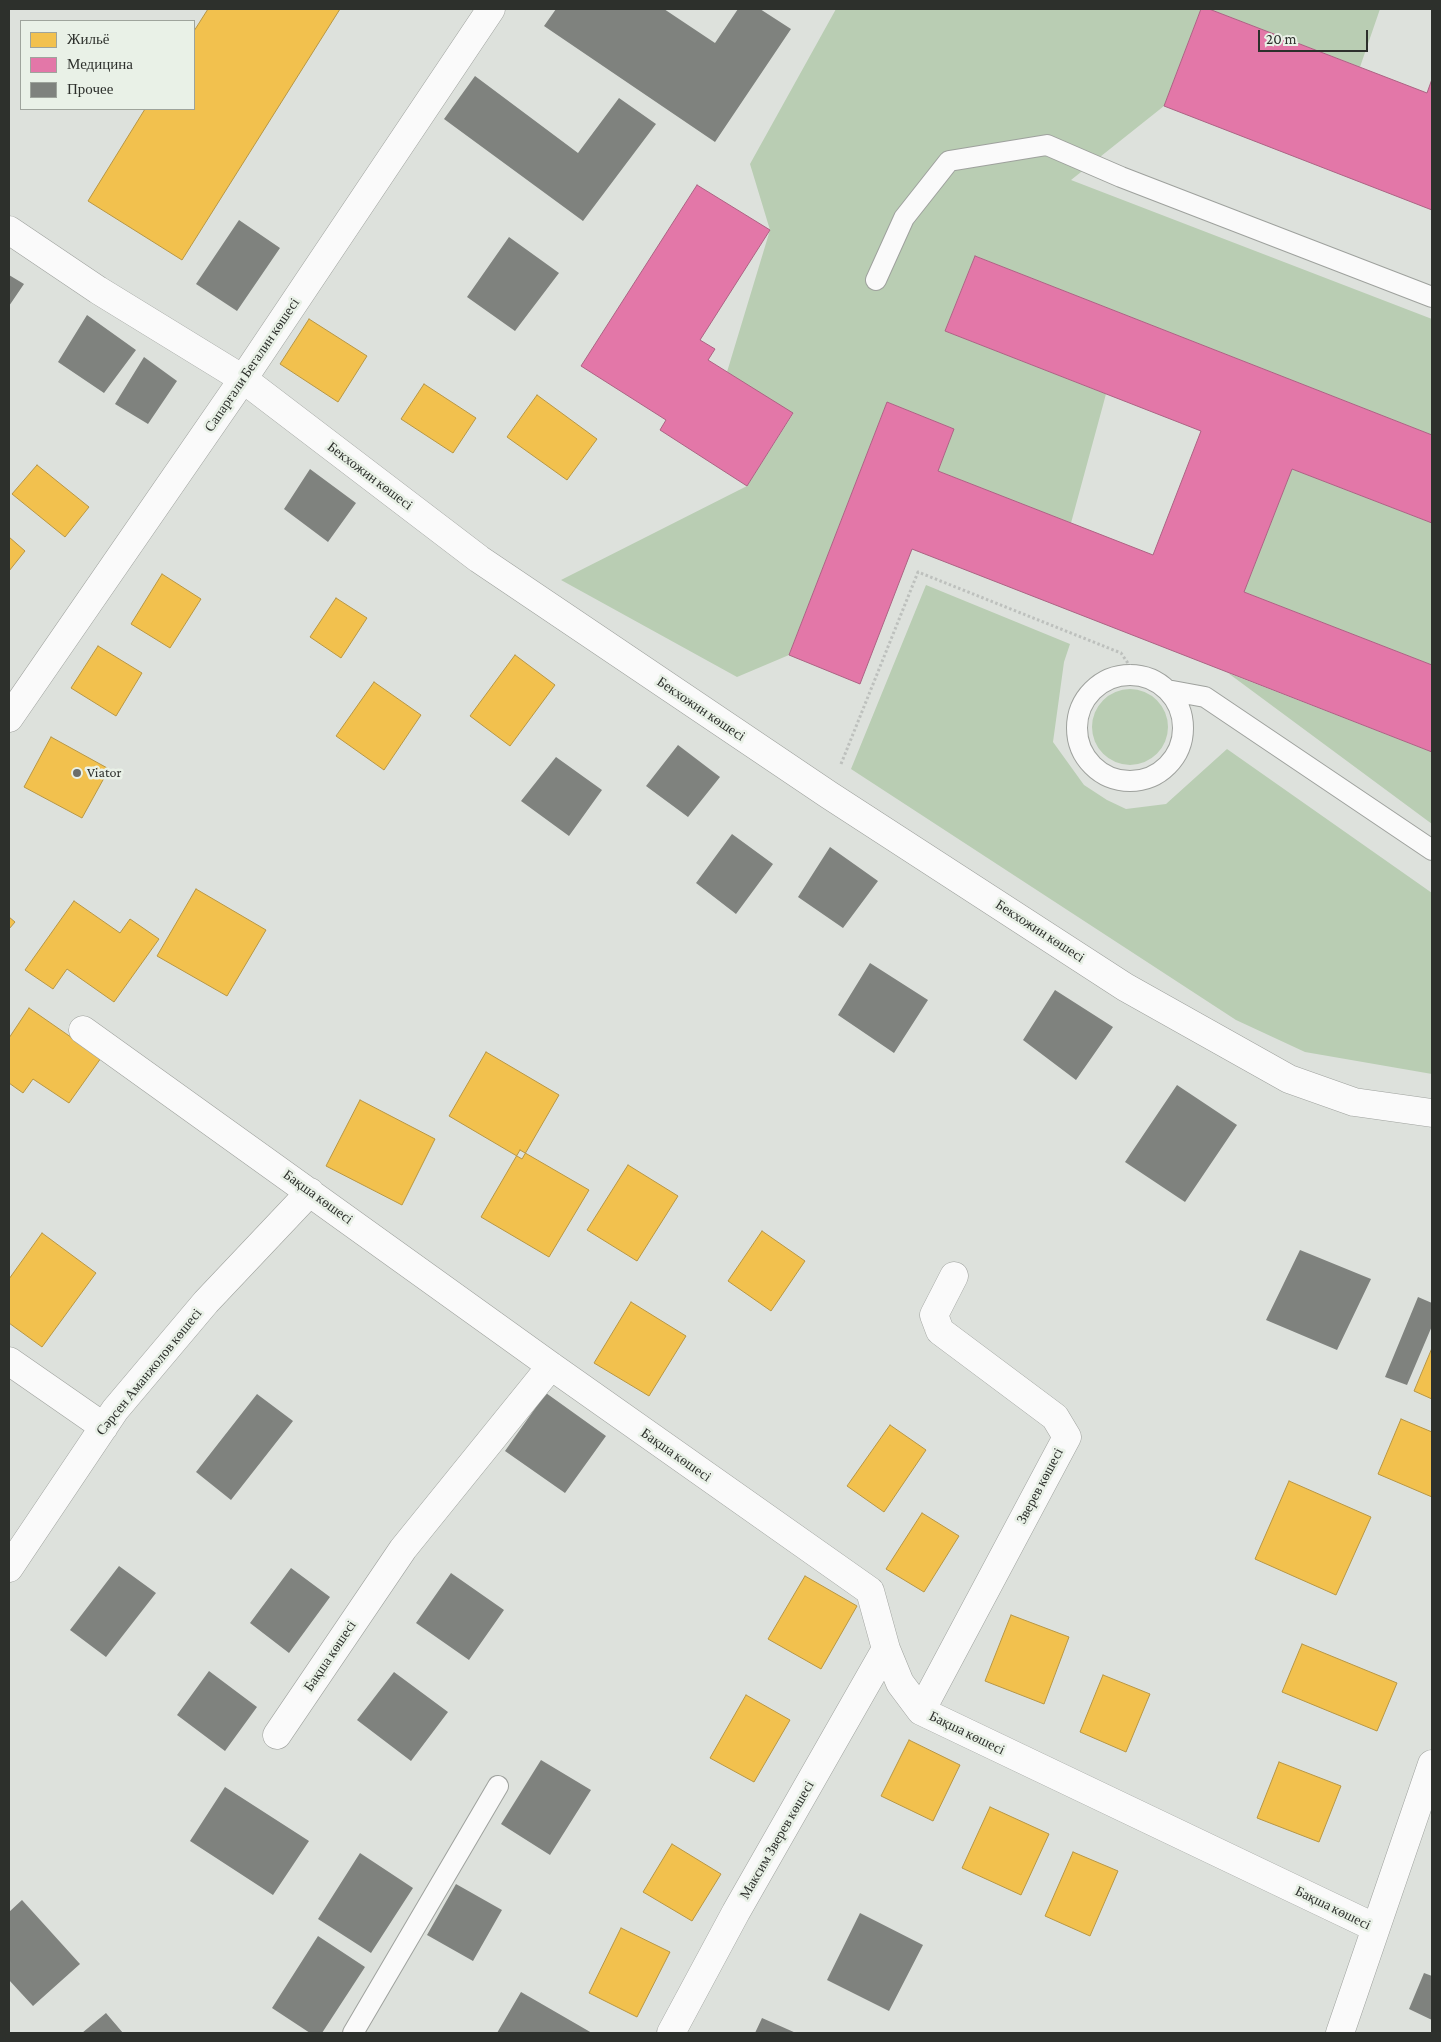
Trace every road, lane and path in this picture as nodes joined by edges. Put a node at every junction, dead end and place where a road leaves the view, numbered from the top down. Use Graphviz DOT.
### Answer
graph roads {
  1 [pos="492,9"];
  2 [pos="9,230"];
  3 [pos="876,280"];
  4 [pos="1432,297"];
  5 [pos="243,379"];
  6 [pos="1136,675"];
  7 [pos="1167,690"];
  8 [pos="9,718"];
  9 [pos="829,795"];
  10 [pos="1432,850"];
  11 [pos="83,1030"];
  12 [pos="1432,1113"];
  13 [pos="310,1192"];
  14 [pos="954,1276"];
  15 [pos="9,1361"];
  16 [pos="551,1366"];
  17 [pos="104,1427"];
  18 [pos="9,1568"];
  19 [pos="886,1649"];
  20 [pos="921,1710"];
  21 [pos="277,1734"];
  22 [pos="1432,1764"];
  23 [pos="498,1786"];
  24 [pos="1376,1928"];
  25 [pos="353,2033"];
  26 [pos="671,2033"];
  27 [pos="1340,2033"];
  1 -- 5 [label="street, Сапарғали Бегалин көшесі"];
  2 -- 5 [label="street, Бекхожин көшесі"];
  3 -- 4 [label="lane"];
  5 -- 8 [label="street, Сапарғали Бегалин көшесі"];
  5 -- 9 [label="street, Бекхожин көшесі"];
  6 -- 7 [label="lane"];
  6 -- 7 [label="lane"];
  6 -- 9 [label="path"];
  7 -- 10 [label="lane"];
  9 -- 12 [label="street, Бекхожин көшесі"];
  11 -- 13 [label="street, Бақша көшесі"];
  13 -- 16 [label="street, Бақша көшесі"];
  13 -- 17 [label="street, Сәрсен Аманжолов көшесі"];
  14 -- 20 [label="street, Зверев көшесі"];
  15 -- 17 [label="street"];
  16 -- 19 [label="street, Бақша көшесі"];
  16 -- 21 [label="street, Бақша көшесі"];
  17 -- 18 [label="street, Сәрсен Аманжолов көшесі"];
  19 -- 20 [label="street, Бақша көшесі"];
  19 -- 26 [label="street, Максим Зверев көшесі"];
  20 -- 24 [label="street, Бақша көшесі"];
  22 -- 24 [label="street"];
  23 -- 25 [label="lane"];
  24 -- 27 [label="street"];
}
